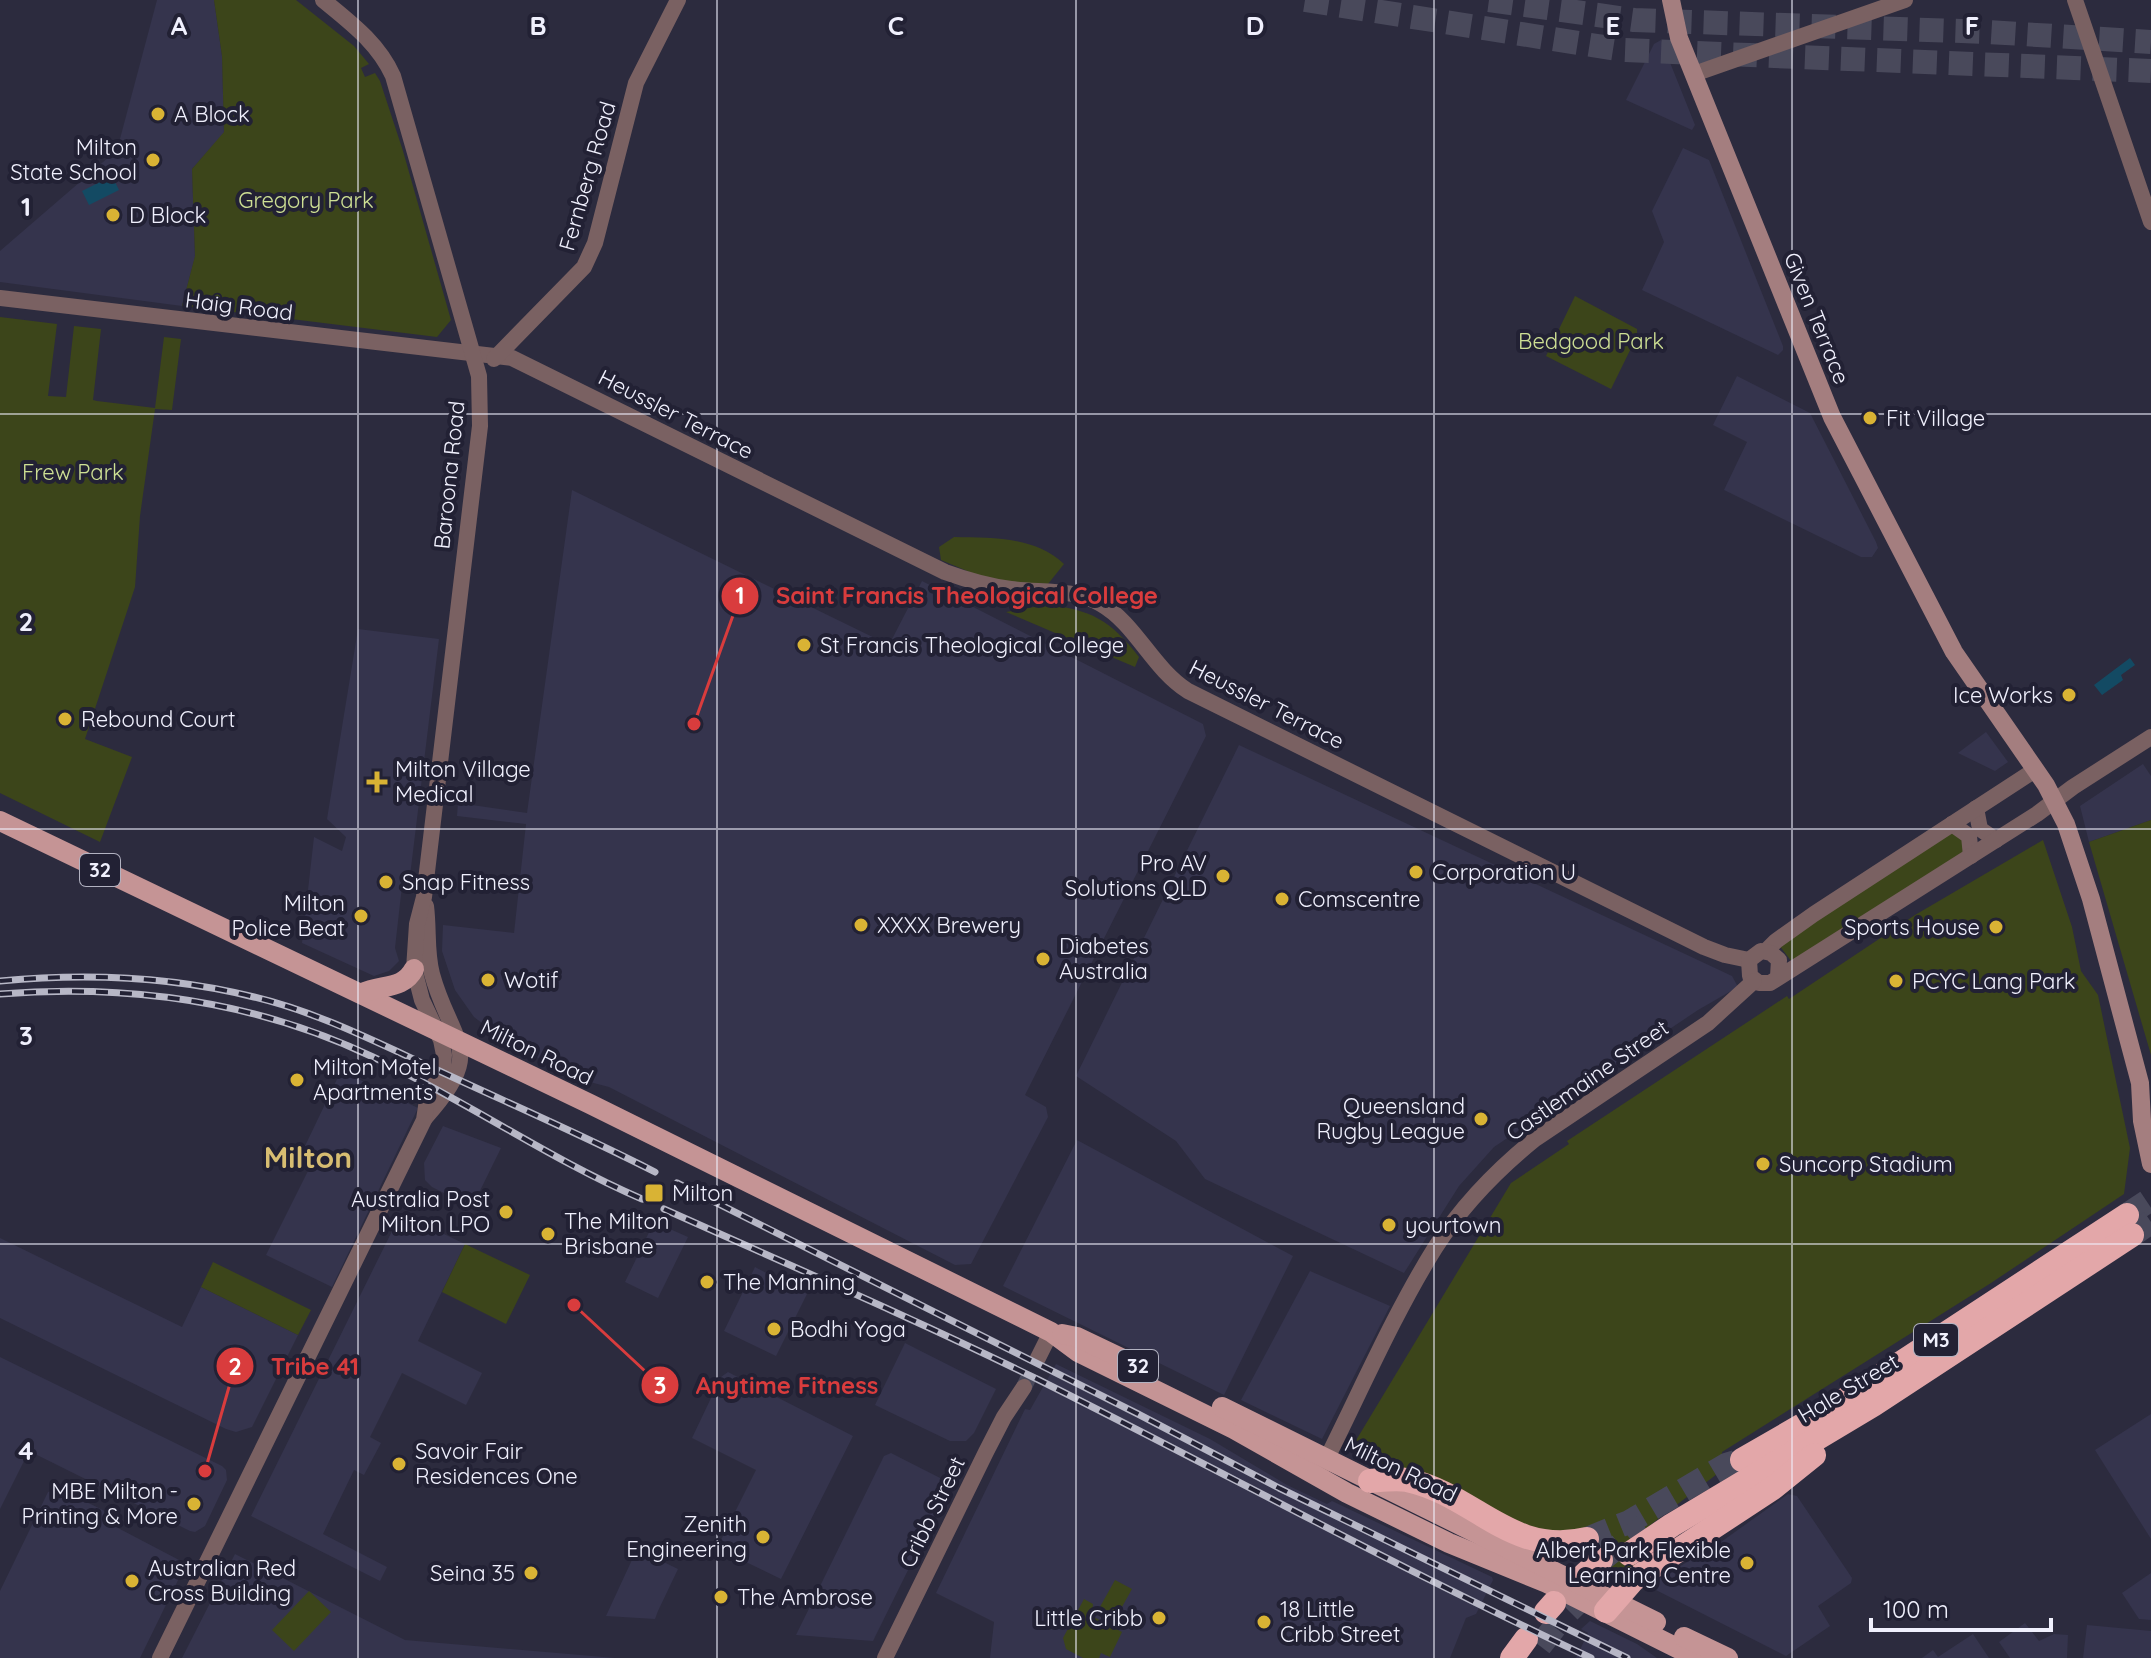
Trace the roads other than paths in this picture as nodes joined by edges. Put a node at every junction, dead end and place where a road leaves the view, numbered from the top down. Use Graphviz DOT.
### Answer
graph roads {
  1 [pos="323,0"];
  2 [pos="678,0"];
  3 [pos="1671,0"];
  4 [pos="1905,0"];
  5 [pos="2075,0"];
  6 [pos="1694,74"];
  7 [pos="2151,222"];
  8 [pos="0,298"];
  9 [pos="474,354"];
  10 [pos="497,357"];
  11 [pos="479,379"];
  12 [pos="2151,737"];
  13 [pos="2035,770"];
  14 [pos="2055,800"];
  15 [pos="1976,808"];
  16 [pos="0,821"];
  17 [pos="1952,824"];
  18 [pos="1996,840"];
  19 [pos="1971,856"];
  20 [pos="424,897"];
  21 [pos="1766,951"];
  22 [pos="1749,960"];
  23 [pos="414,969"];
  24 [pos="1778,976"];
  25 [pos="1754,981"];
  26 [pos="362,993"];
  27 [pos="436,1029"];
  28 [pos="460,1041"];
  29 [pos="2140,1083"];
  30 [pos="2151,1104"];
  31 [pos="424,1120"];
  32 [pos="2151,1164"];
  33 [pos="1051,1332"];
  34 [pos="1038,1358"];
  35 [pos="1024,1387"];
  36 [pos="1873,1405"];
  37 [pos="1742,1460"];
  38 [pos="1322,1468"];
  39 [pos="1370,1481"];
  40 [pos="1587,1539"];
  41 [pos="1629,1554"];
  42 [pos="1602,1587"];
  43 [pos="1556,1600"];
  44 [pos="160,1658"];
  45 [pos="885,1658"];
  46 [pos="1697,1658"];
  47 [pos="1728,1658"];
  1 -- 9 [label="street, Baroona Road"];
  2 -- 10 [label="street, Fernberg Road"];
  3 -- 6 [label="main road, Given Terrace"];
  4 -- 6 [label="street"];
  5 -- 7 [label="street"];
  6 -- 13 [label="main road, Given Terrace"];
  8 -- 9 [label="street, Haig Road"];
  9 -- 10 [label="street, Heussler Terrace"];
  9 -- 11 [label="street, Baroona Road"];
  10 -- 11 [label="street, Fernberg Road"];
  10 -- 22 [label="street, Heussler Terrace"];
  11 -- 20 [label="street, Baroona Road"];
  12 -- 14 [label="street"];
  13 -- 14 [label="main road, Given Terrace"];
  13 -- 15 [label="street"];
  14 -- 18 [label="street"];
  14 -- 29 [label="main road, Given Terrace"];
  15 -- 17 [label="street"];
  15 -- 18 [label="street"];
  16 -- 26 [label="main road, Milton Road / 32"];
  17 -- 19 [label="street"];
  17 -- 21 [label="street"];
  18 -- 19 [label="street"];
  19 -- 24 [label="street"];
  20 -- 23 [label="street, Baroona Road"];
  20 -- 28 [label="street, Baroona Road"];
  21 -- 22 [label="street"];
  21 -- 24 [label="street"];
  22 -- 25 [label="street"];
  23 -- 26 [label="main road"];
  23 -- 27 [label="street, Baroona Road"];
  24 -- 25 [label="street"];
  25 -- 38 [label="street, Castlemaine Street"];
  26 -- 27 [label="main road, Milton Road / 32"];
  27 -- 28 [label="main road, Milton Road / 32"];
  27 -- 31 [label="street, Baroona Road"];
  28 -- 31 [label="street"];
  28 -- 33 [label="main road, Milton Road / 32"];
  29 -- 30 [label="main road"];
  29 -- 32 [label="main road"];
  31 -- 44 [label="street"];
  33 -- 34 [label="street"];
  33 -- 38 [label="main road, Milton Road / 32"];
  35 -- 45 [label="street, Cribb Street"];
  36 -- 37 [label="highway, Hale Street / M3"];
  36 -- 41 [label="highway, Hale Street / M3"];
  36 -- 42 [label="highway"];
  38 -- 39 [label="main road, Milton Road / 32"];
  38 -- 43 [label="main road, Milton Road / 32"];
  39 -- 40 [label="highway"];
  39 -- 43 [label="main road, Milton Road / 32"];
  42 -- 43 [label="main road, Milton Road / 32"];
  42 -- 46 [label="main road, Milton Road / 32"];
  42 -- 47 [label="main road, Milton Road / 32"];
}
